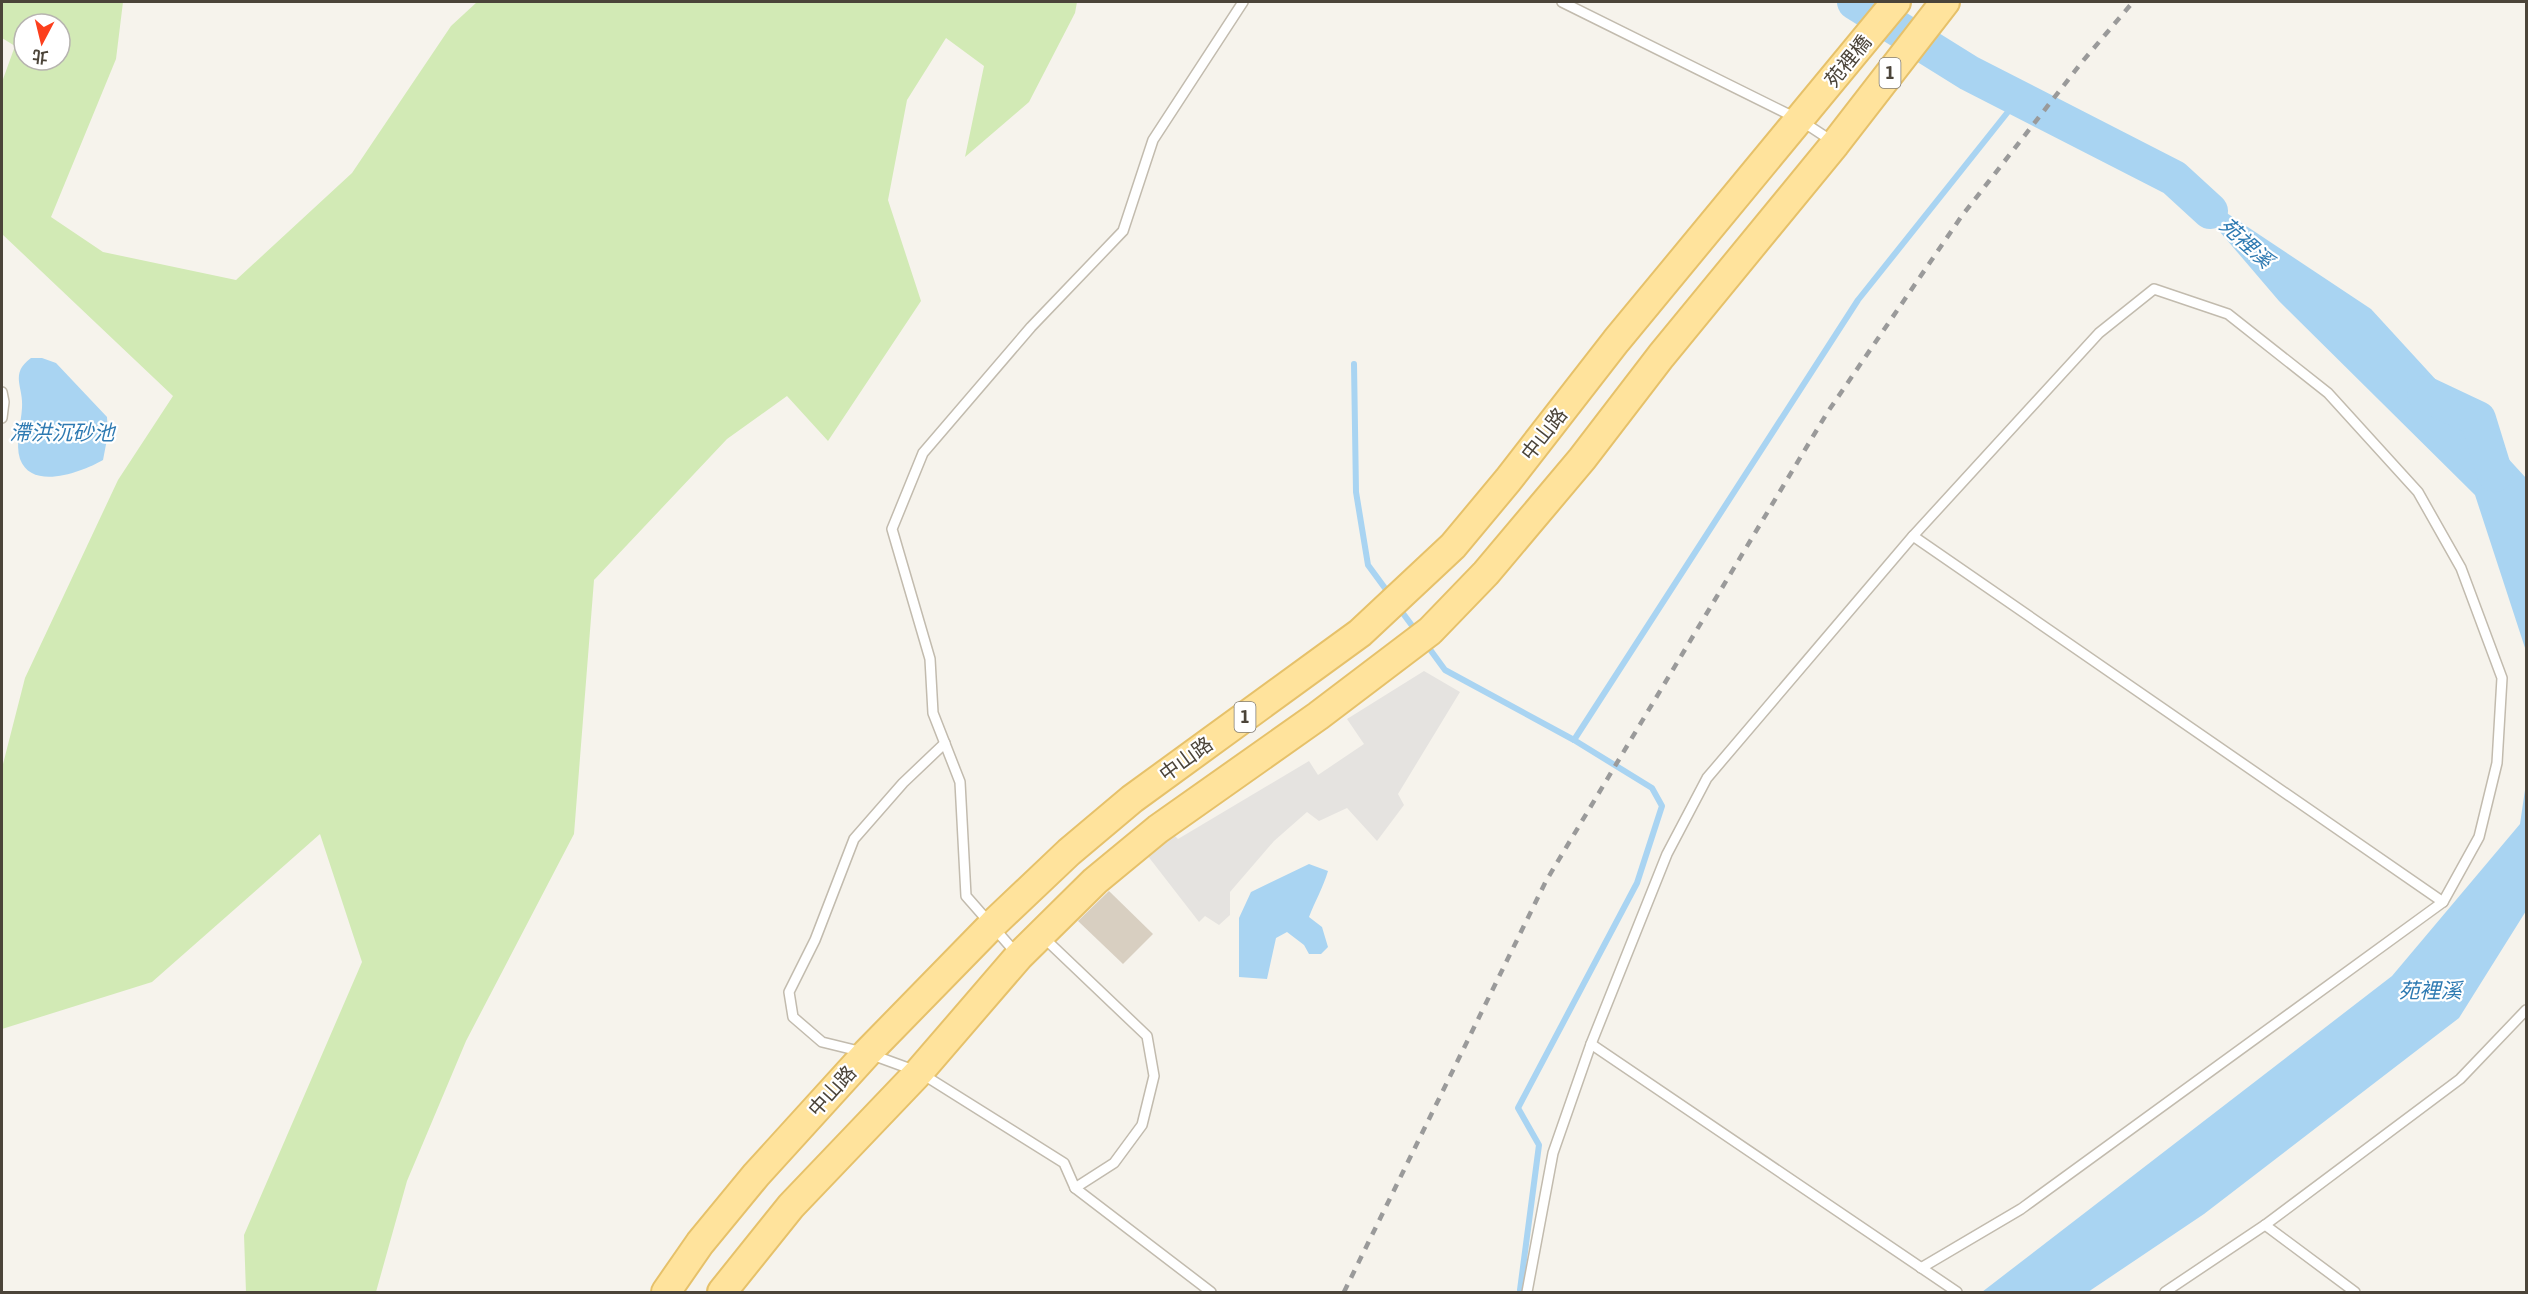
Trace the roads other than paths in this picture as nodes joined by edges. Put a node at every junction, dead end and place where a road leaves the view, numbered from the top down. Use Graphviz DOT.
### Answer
graph roads {
  1 [pos="1243,2"];
  2 [pos="1562,2"];
  3 [pos="1896,2"];
  4 [pos="1945,2"];
  5 [pos="1800,120"];
  6 [pos="1835,144"];
  7 [pos="2,392"];
  8 [pos="2,418"];
  9 [pos="1913,536"];
  10 [pos="945,743"];
  11 [pos="1132,799"];
  12 [pos="1158,829"];
  13 [pos="2443,902"];
  14 [pos="993,924"];
  15 [pos="1041,935"];
  16 [pos="1019,956"];
  17 [pos="2526,1010"];
  18 [pos="1590,1044"];
  19 [pos="867,1053"];
  20 [pos="919,1072"];
  21 [pos="1075,1188"];
  22 [pos="2265,1225"];
  23 [pos="1924,1270"];
  24 [pos="666,1293"];
  25 [pos="722,1293"];
  26 [pos="1211,1293"];
  27 [pos="1527,1293"];
  28 [pos="1957,1293"];
  29 [pos="2165,1293"];
  30 [pos="2355,1293"];
  1 -- 10 [label="lane"];
  2 -- 5 [label="lane"];
  3 -- 5 [label="main road, 苑裡橋 / 1"];
  4 -- 6 [label="main road, 苑裡橋 / 1"];
  5 -- 6 [label="lane"];
  5 -- 11 [label="main road, 中山路 / 1"];
  6 -- 12 [label="main road, 中山路 / 1"];
  7 -- 8 [label="lane"];
  9 -- 13 [label="lane"];
  9 -- 13 [label="lane"];
  9 -- 18 [label="lane"];
  10 -- 14 [label="lane"];
  10 -- 19 [label="lane"];
  11 -- 12 [label="main road"];
  11 -- 14 [label="main road, 中山路 / 1"];
  12 -- 15 [label="main road, 中山路 / 1"];
  13 -- 23 [label="lane"];
  14 -- 16 [label="lane"];
  14 -- 19 [label="main road, 中山路 / 1"];
  15 -- 16 [label="main road, 中山路 / 1"];
  15 -- 21 [label="lane"];
  16 -- 20 [label="main road, 中山路 / 1"];
  17 -- 22 [label="lane"];
  18 -- 23 [label="lane"];
  18 -- 27 [label="lane"];
  19 -- 20 [label="lane"];
  19 -- 24 [label="main road, 中山路 / 1"];
  20 -- 21 [label="lane"];
  20 -- 25 [label="main road, 中山路 / 1"];
  21 -- 26 [label="lane"];
  22 -- 29 [label="lane"];
  22 -- 30 [label="lane"];
  23 -- 28 [label="lane"];
}
